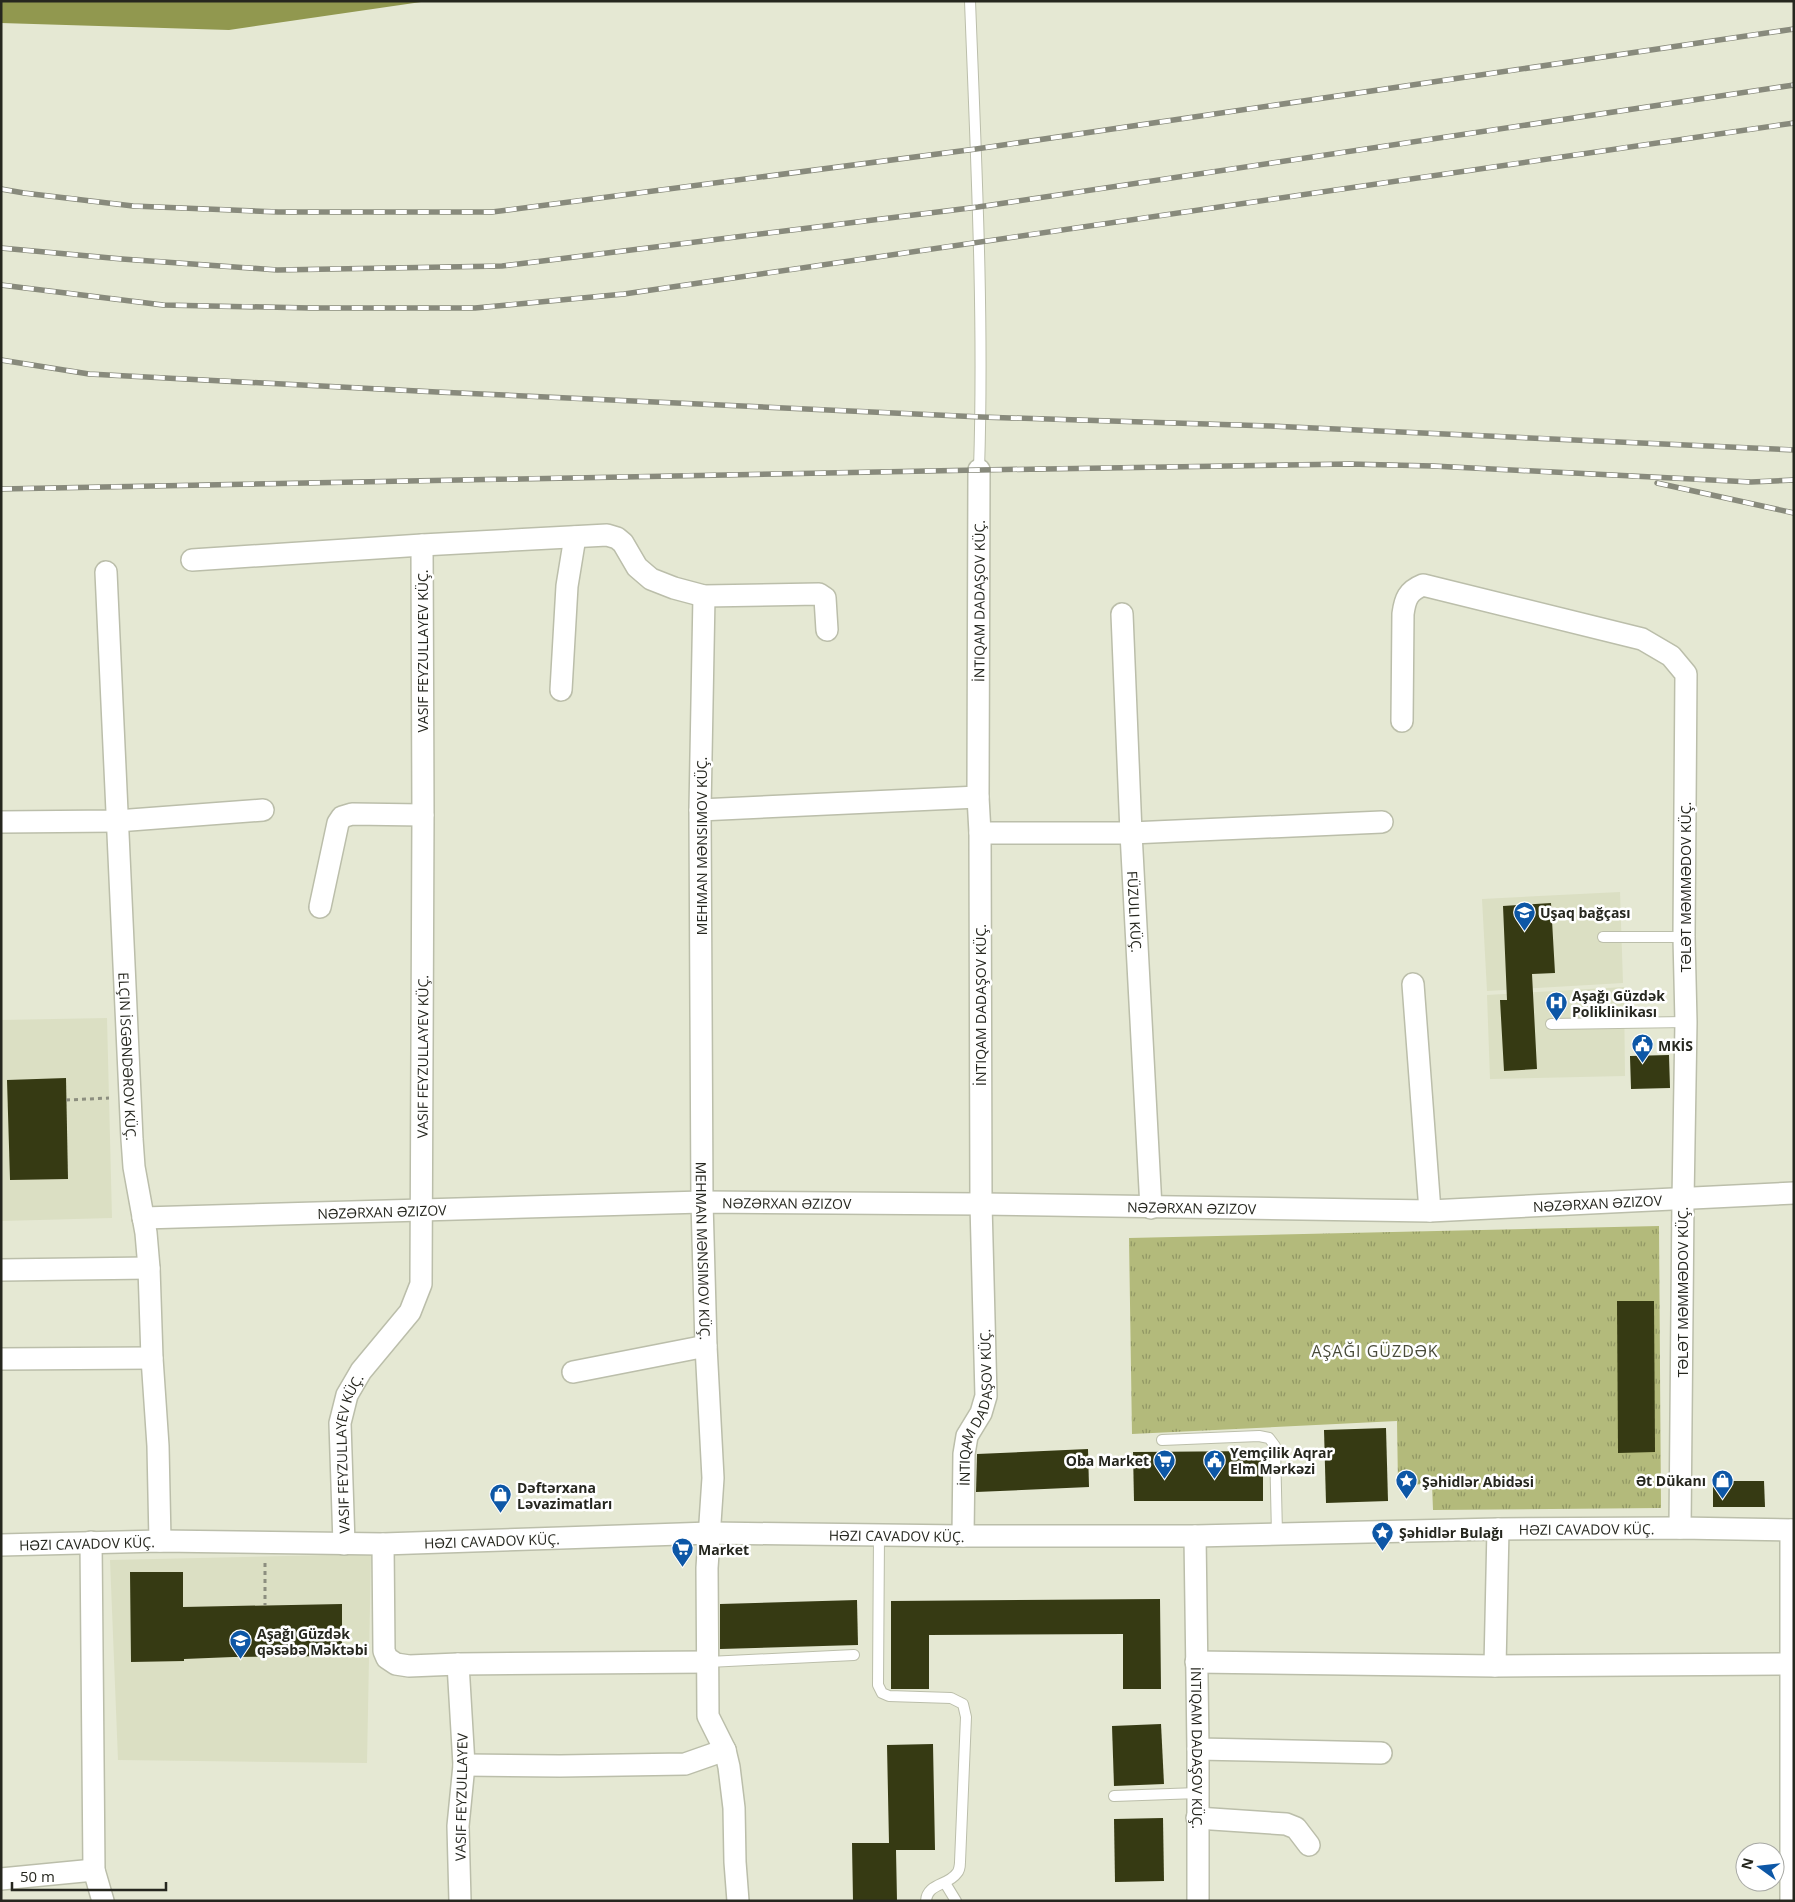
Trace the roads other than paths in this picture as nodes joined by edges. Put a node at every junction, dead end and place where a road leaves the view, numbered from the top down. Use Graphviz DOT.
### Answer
graph roads {
  1 [pos="970,1"];
  2 [pos="979,470"];
  3 [pos="575,537"];
  4 [pos="422,545"];
  5 [pos="192,560"];
  6 [pos="106,572"];
  7 [pos="704,596"];
  8 [pos="1122,614"];
  9 [pos="828,630"];
  10 [pos="561,690"];
  11 [pos="1402,721"];
  12 [pos="978,797"];
  13 [pos="263,810"];
  14 [pos="700,810"];
  15 [pos="423,815"];
  16 [pos="117,821"];
  17 [pos="1,822"];
  18 [pos="1382,822"];
  19 [pos="980,833"];
  20 [pos="1131,833"];
  21 [pos="320,907"];
  22 [pos="1684,936"];
  23 [pos="1603,937"];
  24 [pos="1413,984"];
  25 [pos="1686,1022"];
  26 [pos="1551,1024"];
  27 [pos="1794,1193"];
  28 [pos="1683,1200"];
  29 [pos="702,1202"];
  30 [pos="980,1204"];
  31 [pos="1151,1208"];
  32 [pos="422,1210"];
  33 [pos="1430,1211"];
  34 [pos="143,1218"];
  35 [pos="149,1268"];
  36 [pos="1,1270"];
  37 [pos="706,1346"];
  38 [pos="152,1358"];
  39 [pos="1,1359"];
  40 [pos="573,1372"];
  41 [pos="1162,1440"];
  42 [pos="1680,1528"];
  43 [pos="1498,1529"];
  44 [pos="1792,1530"];
  45 [pos="710,1533"];
  46 [pos="1277,1534"];
  47 [pos="879,1535"];
  48 [pos="964,1536"];
  49 [pos="1195,1536"];
  50 [pos="160,1541"];
  51 [pos="91,1542"];
  52 [pos="1,1544"];
  53 [pos="344,1544"];
  54 [pos="383,1544"];
  55 [pos="854,1655"];
  56 [pos="708,1662"];
  57 [pos="1196,1662"];
  58 [pos="458,1664"];
  59 [pos="1792,1664"];
  60 [pos="1495,1666"];
  61 [pos="1198,1749"];
  62 [pos="724,1750"];
  63 [pos="1381,1753"];
  64 [pos="464,1765"];
  65 [pos="1198,1793"];
  66 [pos="1114,1796"];
  67 [pos="1197,1818"];
  68 [pos="1309,1845"];
  69 [pos="94,1870"];
  70 [pos="1,1879"];
  71 [pos="944,1883"];
  72 [pos="103,1901"];
  73 [pos="460,1901"];
  74 [pos="738,1901"];
  75 [pos="926,1901"];
  76 [pos="956,1901"];
  77 [pos="1198,1901"];
  78 [pos="1791,1901"];
  1 -- 2 [label="lane"];
  2 -- 12 [label="street, İNTIQAM DADAŞOV KÜÇ."];
  3 -- 4 [label="street"];
  3 -- 7 [label="street"];
  3 -- 10 [label="street"];
  4 -- 5 [label="street"];
  4 -- 15 [label="street, VASIF FEYZULLAYEV KÜÇ."];
  6 -- 16 [label="street, ELÇIN İSGƏNDƏROV KÜÇ."];
  7 -- 9 [label="street"];
  7 -- 14 [label="street, MEHMAN MƏNSIMOV KÜÇ."];
  8 -- 20 [label="street, FÜZULI KÜÇ."];
  11 -- 22 [label="street, TƏLƏT MƏMMƏDOV KÜÇ."];
  12 -- 14 [label="street"];
  12 -- 19 [label="street, İNTIQAM DADAŞOV KÜÇ."];
  13 -- 16 [label="street"];
  14 -- 29 [label="street, MEHMAN MƏNSIMOV KÜÇ."];
  15 -- 21 [label="street"];
  15 -- 32 [label="street, VASIF FEYZULLAYEV KÜÇ."];
  16 -- 17 [label="street"];
  16 -- 34 [label="street, ELÇIN İSGƏNDƏROV KÜÇ."];
  18 -- 20 [label="street"];
  19 -- 20 [label="street"];
  19 -- 30 [label="street, İNTIQAM DADAŞOV KÜÇ."];
  20 -- 31 [label="street, FÜZULI KÜÇ."];
  22 -- 23 [label="lane"];
  22 -- 25 [label="street, TƏLƏT MƏMMƏDOV KÜÇ."];
  24 -- 33 [label="street"];
  25 -- 26 [label="lane"];
  25 -- 28 [label="street, TƏLƏT MƏMMƏDOV KÜÇ."];
  27 -- 28 [label="street, NƏZƏRXAN ƏZIZOV"];
  28 -- 33 [label="street, NƏZƏRXAN ƏZIZOV"];
  28 -- 42 [label="street, TƏLƏT MƏMMƏDOV KÜÇ."];
  29 -- 30 [label="street, NƏZƏRXAN ƏZIZOV"];
  29 -- 32 [label="street, NƏZƏRXAN ƏZIZOV"];
  29 -- 37 [label="street, MEHMAN MƏNSIMOV KÜÇ."];
  30 -- 31 [label="street, NƏZƏRXAN ƏZIZOV"];
  30 -- 48 [label="street, İNTIQAM DADAŞOV KÜÇ."];
  31 -- 33 [label="street, NƏZƏRXAN ƏZIZOV"];
  32 -- 34 [label="street, NƏZƏRXAN ƏZIZOV"];
  32 -- 53 [label="street, VASIF FEYZULLAYEV KÜÇ."];
  34 -- 35 [label="street, ELÇIN İSGƏNDƏROV KÜÇ."];
  35 -- 36 [label="street"];
  35 -- 38 [label="street, ELÇIN İSGƏNDƏROV KÜÇ."];
  37 -- 40 [label="street"];
  37 -- 45 [label="street, MEHMAN MƏNSIMOV KÜÇ."];
  38 -- 39 [label="street"];
  38 -- 50 [label="street, ELÇIN İSGƏNDƏROV KÜÇ."];
  41 -- 46 [label="lane"];
  42 -- 43 [label="street, HƏZI CAVADOV KÜÇ."];
  42 -- 44 [label="street, HƏZI CAVADOV KÜÇ."];
  43 -- 46 [label="street, HƏZI CAVADOV KÜÇ."];
  43 -- 60 [label="street"];
  44 -- 59 [label="street"];
  45 -- 47 [label="street, HƏZI CAVADOV KÜÇ."];
  45 -- 54 [label="street, HƏZI CAVADOV KÜÇ."];
  45 -- 56 [label="street, MEHMAN MƏNSIMOV KÜÇ."];
  46 -- 49 [label="street, HƏZI CAVADOV KÜÇ."];
  47 -- 48 [label="street, HƏZI CAVADOV KÜÇ."];
  47 -- 71 [label="lane"];
  48 -- 49 [label="street, HƏZI CAVADOV KÜÇ."];
  49 -- 57 [label="street, İNTIQAM DADAŞOV KÜÇ."];
  50 -- 51 [label="street, HƏZI CAVADOV KÜÇ."];
  50 -- 53 [label="street, HƏZI CAVADOV KÜÇ."];
  51 -- 52 [label="street, HƏZI CAVADOV KÜÇ."];
  51 -- 69 [label="street"];
  53 -- 54 [label="street, HƏZI CAVADOV KÜÇ."];
  54 -- 58 [label="street"];
  55 -- 56 [label="lane"];
  56 -- 58 [label="street"];
  56 -- 62 [label="street, MEHMAN MƏNSIMOV KÜÇ."];
  57 -- 60 [label="street"];
  57 -- 61 [label="street, İNTIQAM DADAŞOV KÜÇ."];
  58 -- 64 [label="street, VASIF FEYZULLAYEV"];
  59 -- 60 [label="street"];
  59 -- 78 [label="street"];
  61 -- 63 [label="street"];
  61 -- 65 [label="street, İNTIQAM DADAŞOV KÜÇ."];
  62 -- 64 [label="street"];
  62 -- 74 [label="street, MEHMAN MƏNSIMOV KÜÇ."];
  64 -- 73 [label="street, VASIF FEYZULLAYEV"];
  65 -- 66 [label="lane"];
  65 -- 67 [label="street, İNTIQAM DADAŞOV KÜÇ."];
  67 -- 68 [label="street"];
  67 -- 77 [label="street, İNTIQAM DADAŞOV KÜÇ."];
  69 -- 70 [label="street"];
  69 -- 72 [label="street"];
  71 -- 75 [label="lane"];
  71 -- 76 [label="lane"];
}
